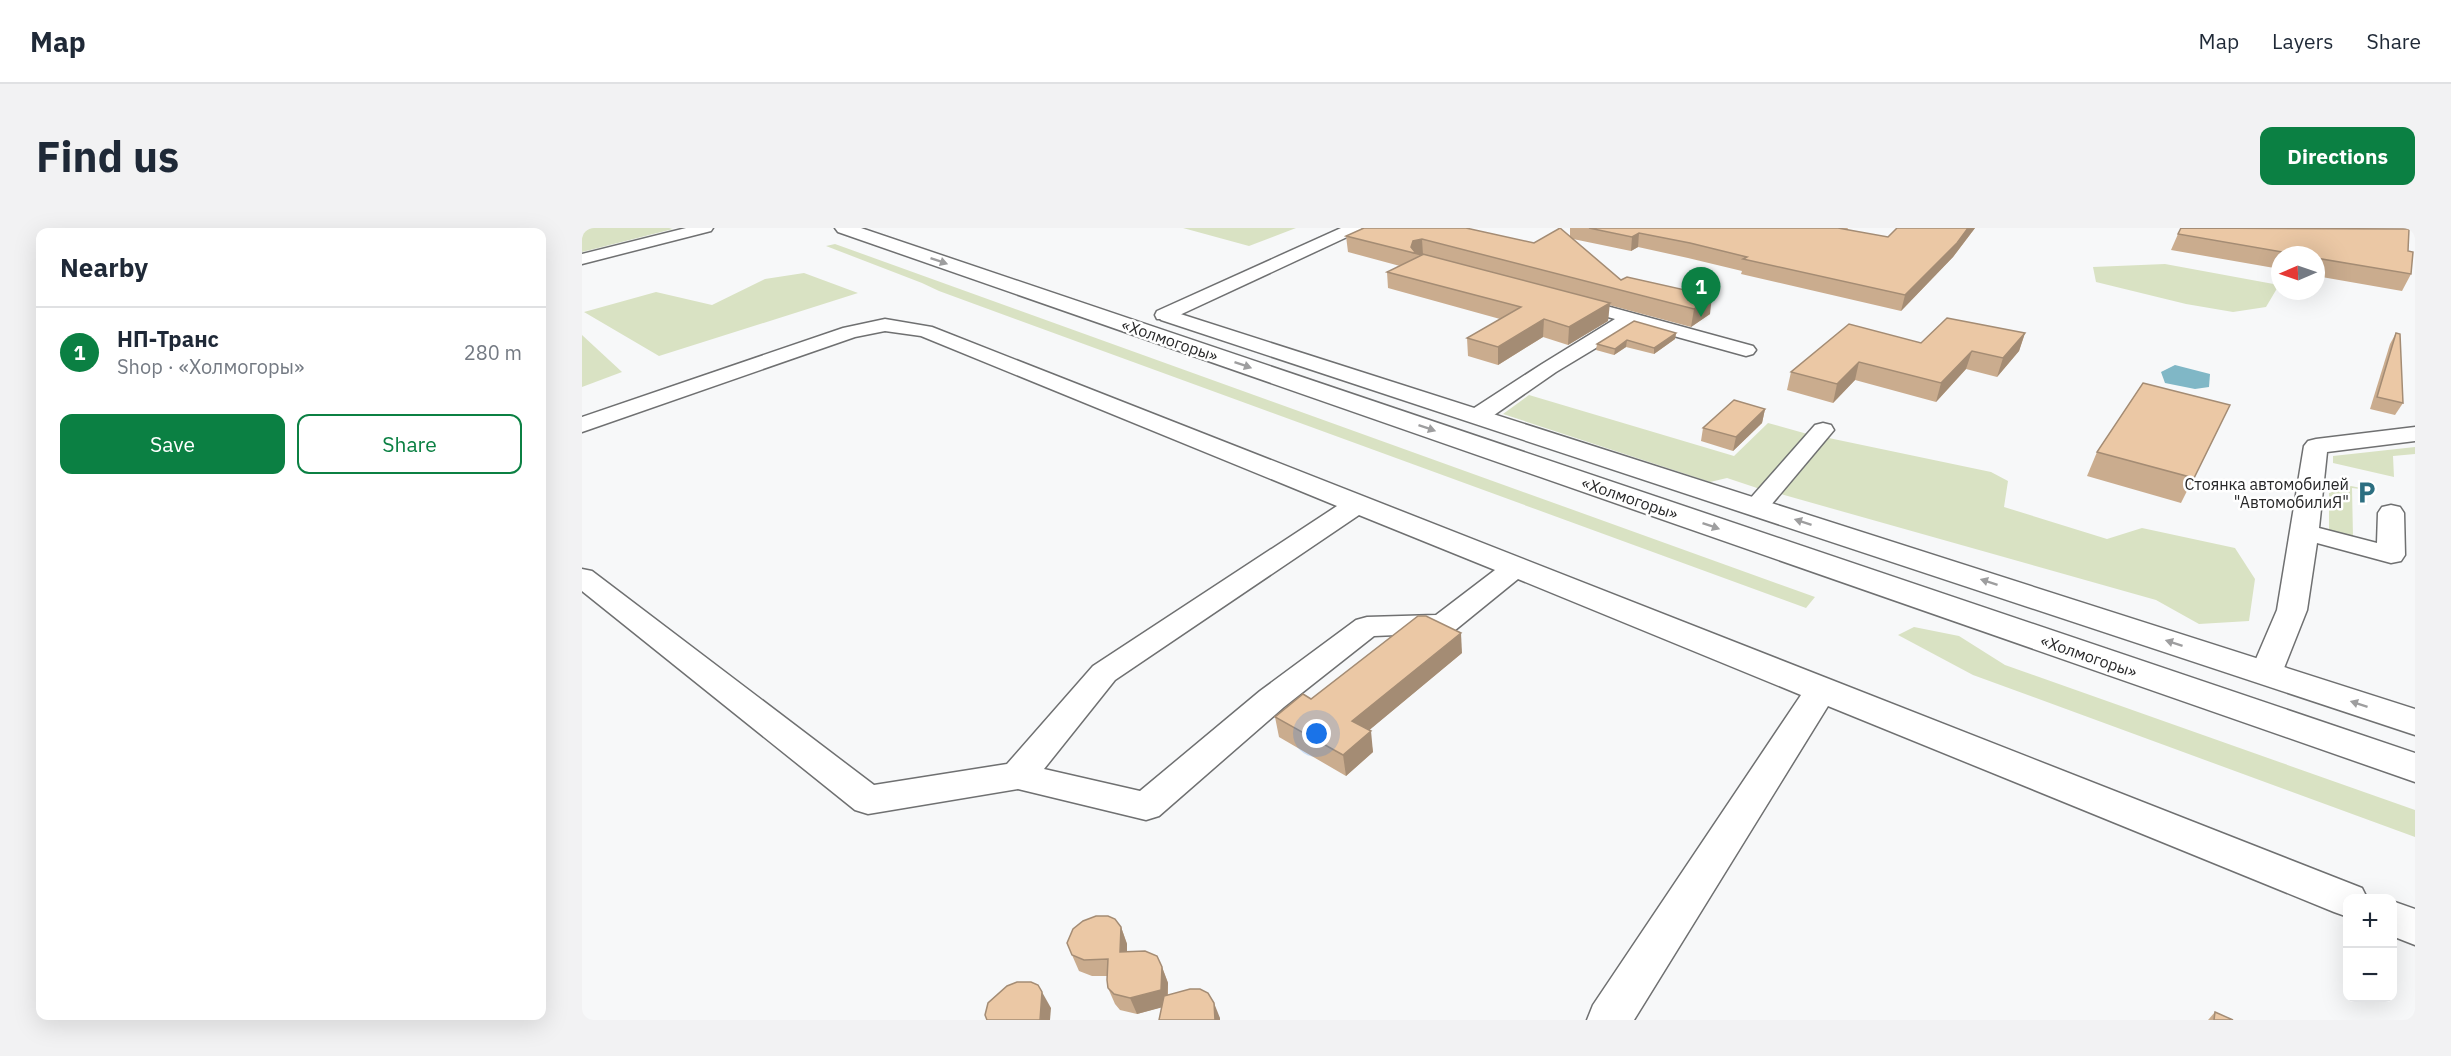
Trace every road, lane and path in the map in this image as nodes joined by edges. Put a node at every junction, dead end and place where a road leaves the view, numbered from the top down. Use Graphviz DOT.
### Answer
graph roads {
  1 [pos="705,228"];
  2 [pos="844,228"];
  3 [pos="1354,228"];
  4 [pos="582,259"];
  5 [pos="1554,297"];
  6 [pos="1153,311"];
  7 [pos="1631,318"];
  8 [pos="1746,350"];
  9 [pos="1479,416"];
  10 [pos="582,425"];
  11 [pos="1823,430"];
  12 [pos="2415,434"];
  13 [pos="1357,504"];
  14 [pos="1757,506"];
  15 [pos="2391,513"];
  16 [pos="2305,532"];
  17 [pos="1516,567"];
  18 [pos="582,577"];
  19 [pos="2266,673"];
  20 [pos="1821,690"];
  21 [pos="2415,722"];
  22 [pos="2415,768"];
  23 [pos="1018,776"];
  24 [pos="2343,898"];
  25 [pos="2397,920"];
  26 [pos="2415,927"];
  27 [pos="1609,1020"];
  1 -- 4 [label="street"];
  2 -- 22 [label="highway, «Холмогоры», one-way"];
  3 -- 6 [label="street"];
  5 -- 7 [label="street"];
  6 -- 9 [label="highway, «Холмогоры»"];
  7 -- 8 [label="street"];
  7 -- 9 [label="street"];
  9 -- 14 [label="highway, «Холмогоры»"];
  10 -- 13 [label="street"];
  11 -- 14 [label="street"];
  12 -- 16 [label="street"];
  13 -- 17 [label="street"];
  13 -- 23 [label="street"];
  19 -- 14 [label="highway, «Холмогоры», one-way"];
  15 -- 16 [label="street"];
  16 -- 19 [label="street"];
  17 -- 20 [label="street"];
  17 -- 23 [label="street"];
  18 -- 23 [label="street"];
  21 -- 19 [label="highway, «Холмогоры», one-way"];
  20 -- 24 [label="street"];
  20 -- 27 [label="street"];
  25 -- 26 [label="street"];
}
